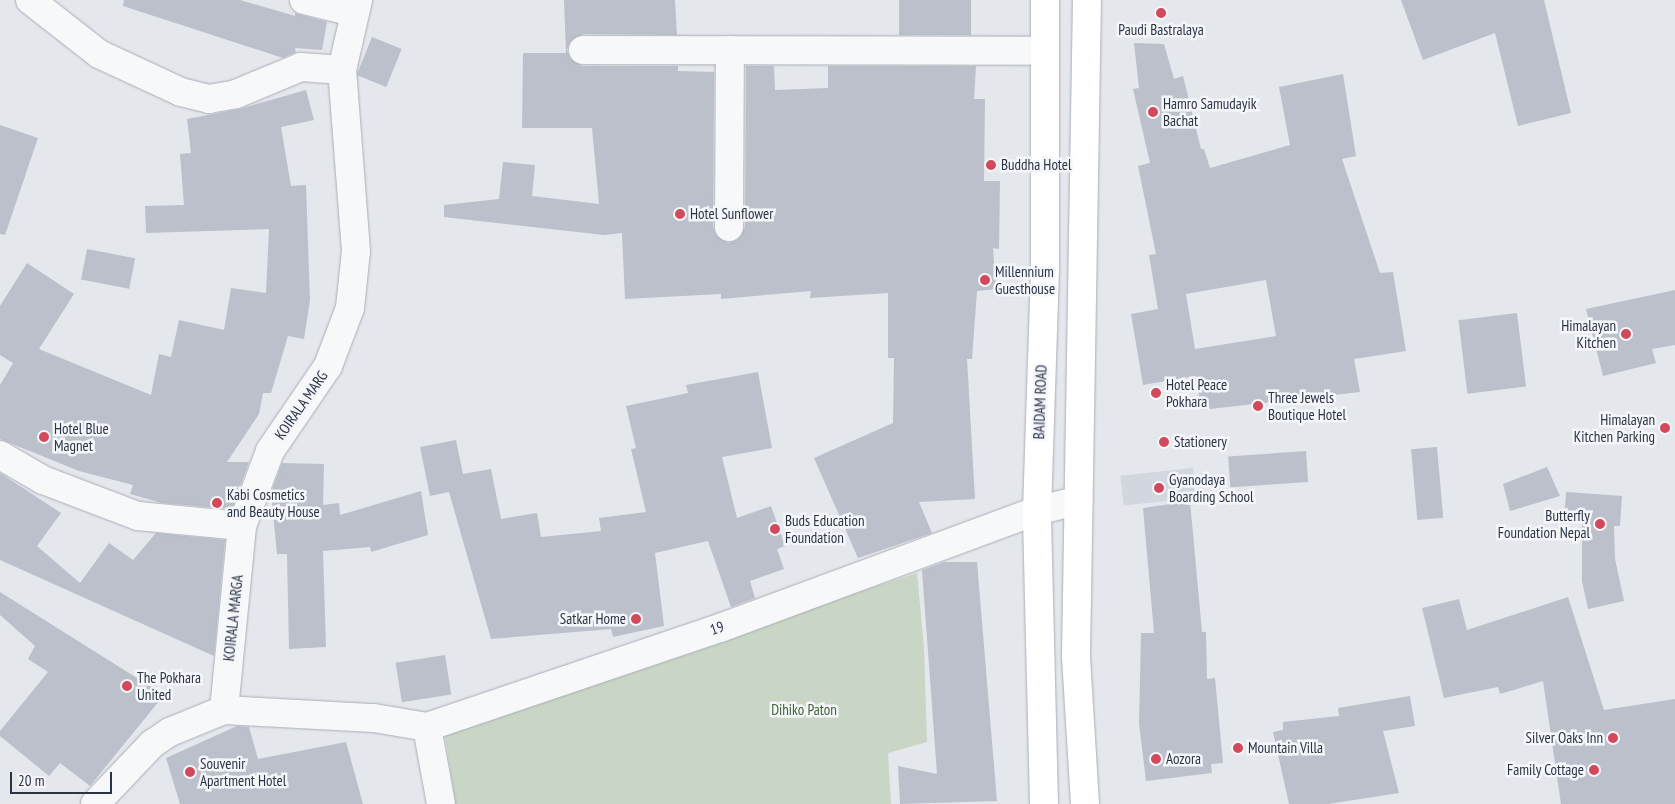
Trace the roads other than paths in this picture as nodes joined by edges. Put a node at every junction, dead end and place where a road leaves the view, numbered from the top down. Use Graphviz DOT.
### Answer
graph roads {
  1 [pos="30,0"];
  2 [pos="304,0"];
  3 [pos="1045,0"];
  4 [pos="1087,0"];
  5 [pos="355,6"];
  6 [pos="583,50"];
  7 [pos="730,50"];
  8 [pos="1045,51"];
  9 [pos="342,70"];
  10 [pos="729,227"];
  11 [pos="0,455"];
  12 [pos="1079,500"];
  13 [pos="1037,511"];
  14 [pos="242,526"];
  15 [pos="224,710"];
  16 [pos="428,727"];
  17 [pos="95,804"];
  18 [pos="441,804"];
  19 [pos="1044,804"];
  20 [pos="1085,804"];
  1 -- 9 [label="street"];
  2 -- 5 [label="street"];
  3 -- 8 [label="main road, BAIDAM ROAD"];
  4 -- 12 [label="main road"];
  5 -- 9 [label="street, KOIRALA MARG"];
  6 -- 7 [label="street"];
  7 -- 8 [label="street"];
  7 -- 10 [label="street"];
  8 -- 13 [label="main road, BAIDAM ROAD"];
  9 -- 14 [label="street, KOIRALA MARG"];
  11 -- 14 [label="street"];
  12 -- 13 [label="street, 19"];
  12 -- 20 [label="main road"];
  13 -- 16 [label="street, 19"];
  13 -- 19 [label="main road, BAIDAM ROAD"];
  14 -- 15 [label="street, KOIRALA MARGA"];
  15 -- 16 [label="street"];
  15 -- 17 [label="street"];
  16 -- 18 [label="street"];
}
